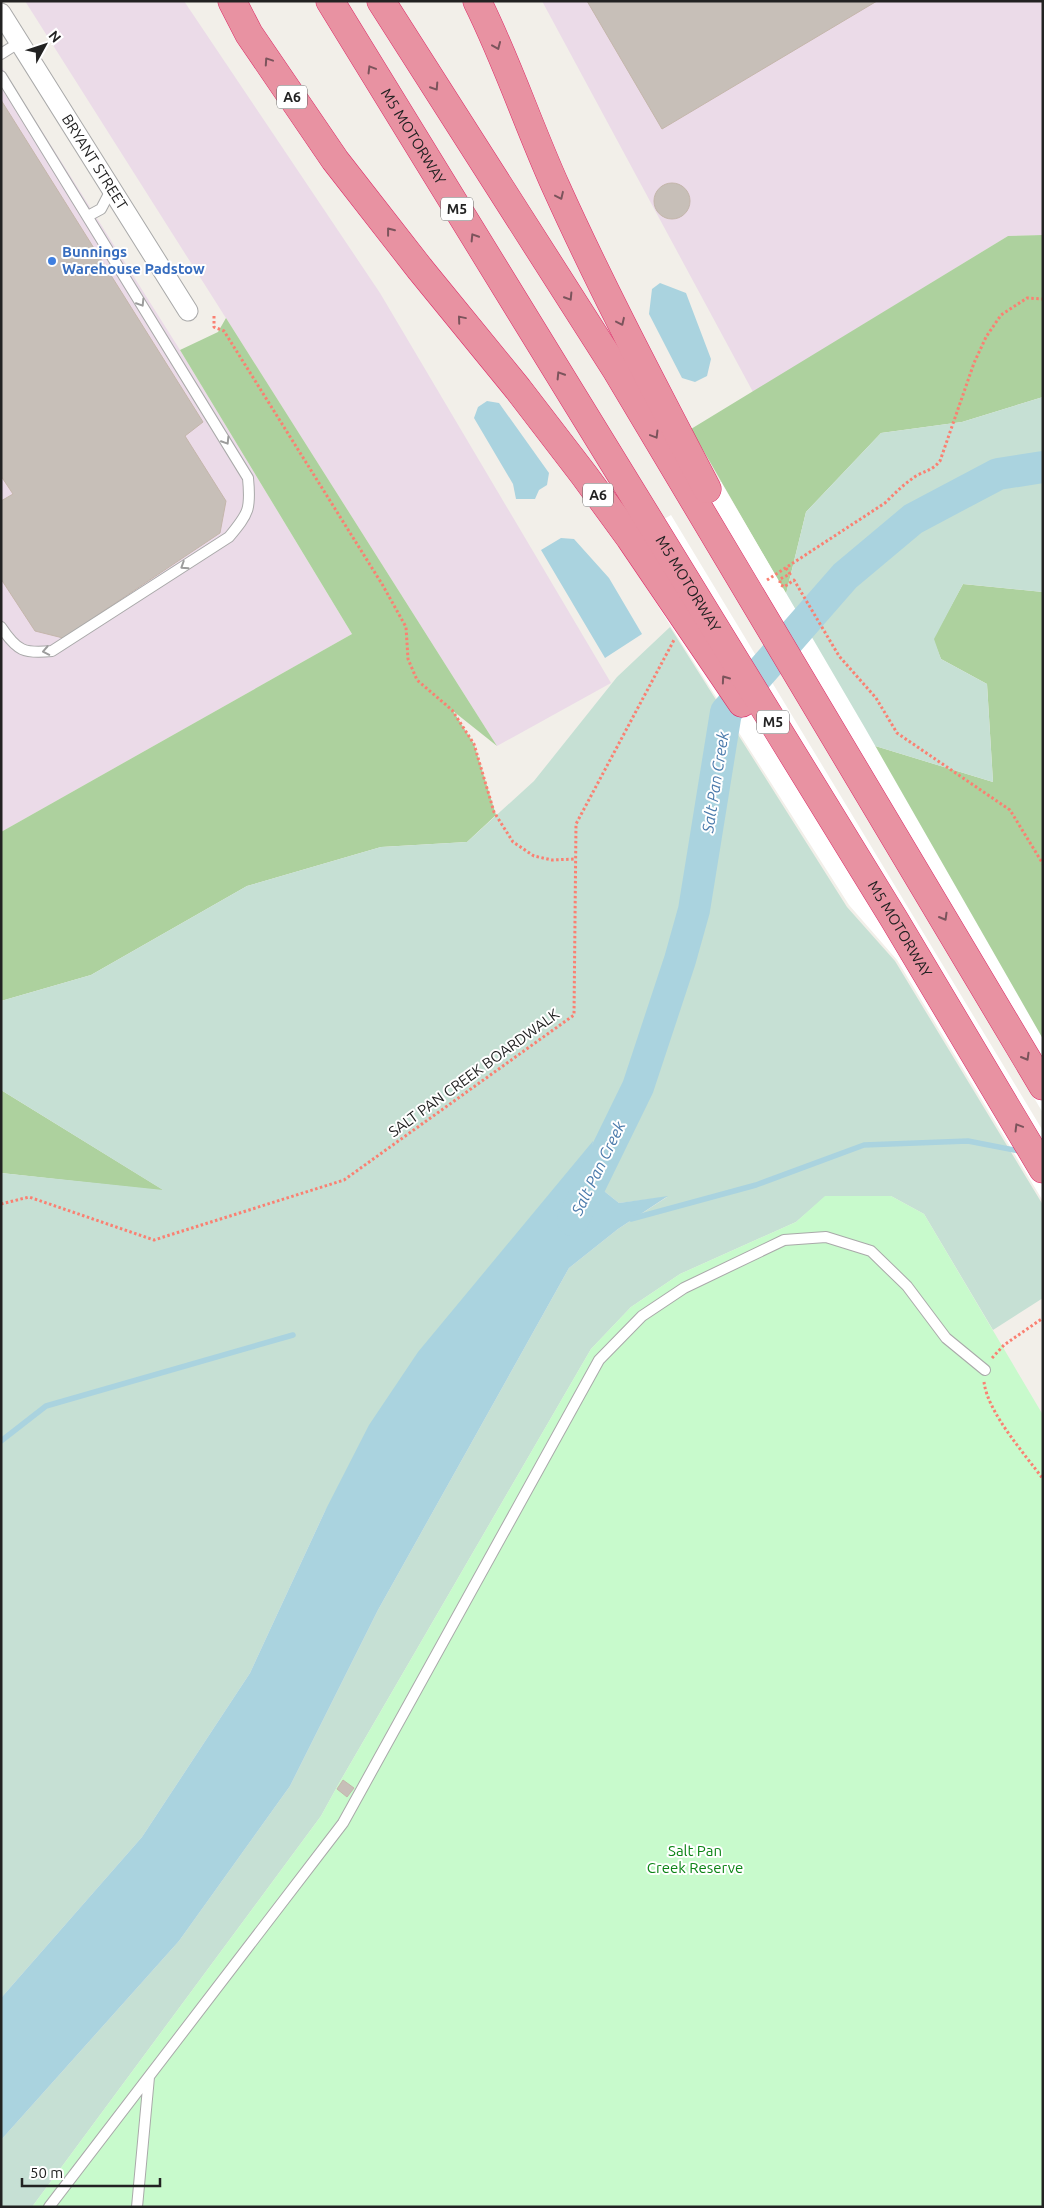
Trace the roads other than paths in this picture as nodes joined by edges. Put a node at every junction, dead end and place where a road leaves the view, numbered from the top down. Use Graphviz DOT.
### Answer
graph roads {
  1 [pos="232,1"];
  2 [pos="330,1"];
  3 [pos="380,1"];
  4 [pos="477,1"];
  5 [pos="1,13"];
  6 [pos="20,42"];
  7 [pos="1,54"];
  8 [pos="1,76"];
  9 [pos="112,187"];
  10 [pos="88,216"];
  11 [pos="188,311"];
  12 [pos="701,494"];
  13 [pos="641,532"];
  14 [pos="1,627"];
  15 [pos="1043,1086"];
  16 [pos="1043,1169"];
  17 [pos="985,1370"];
  18 [pos="149,2076"];
  19 [pos="48,2207"];
  20 [pos="137,2207"];
  13 -- 1 [label="highway, A6, one-way"];
  13 -- 2 [label="highway, M5 MOTORWAY / M5, one-way"];
  3 -- 12 [label="highway, one-way"];
  4 -- 12 [label="highway, one-way"];
  5 -- 6 [label="street, BRYANT STREET"];
  6 -- 7 [label="lane"];
  6 -- 9 [label="street, BRYANT STREET"];
  8 -- 10 [label="lane"];
  9 -- 10 [label="lane"];
  9 -- 11 [label="street, BRYANT STREET"];
  10 -- 14 [label="lane, one-way"];
  12 -- 15 [label="highway, one-way"];
  16 -- 13 [label="highway, M5 MOTORWAY, one-way"];
  17 -- 18 [label="lane"];
  18 -- 19 [label="lane"];
  18 -- 20 [label="lane"];
}
